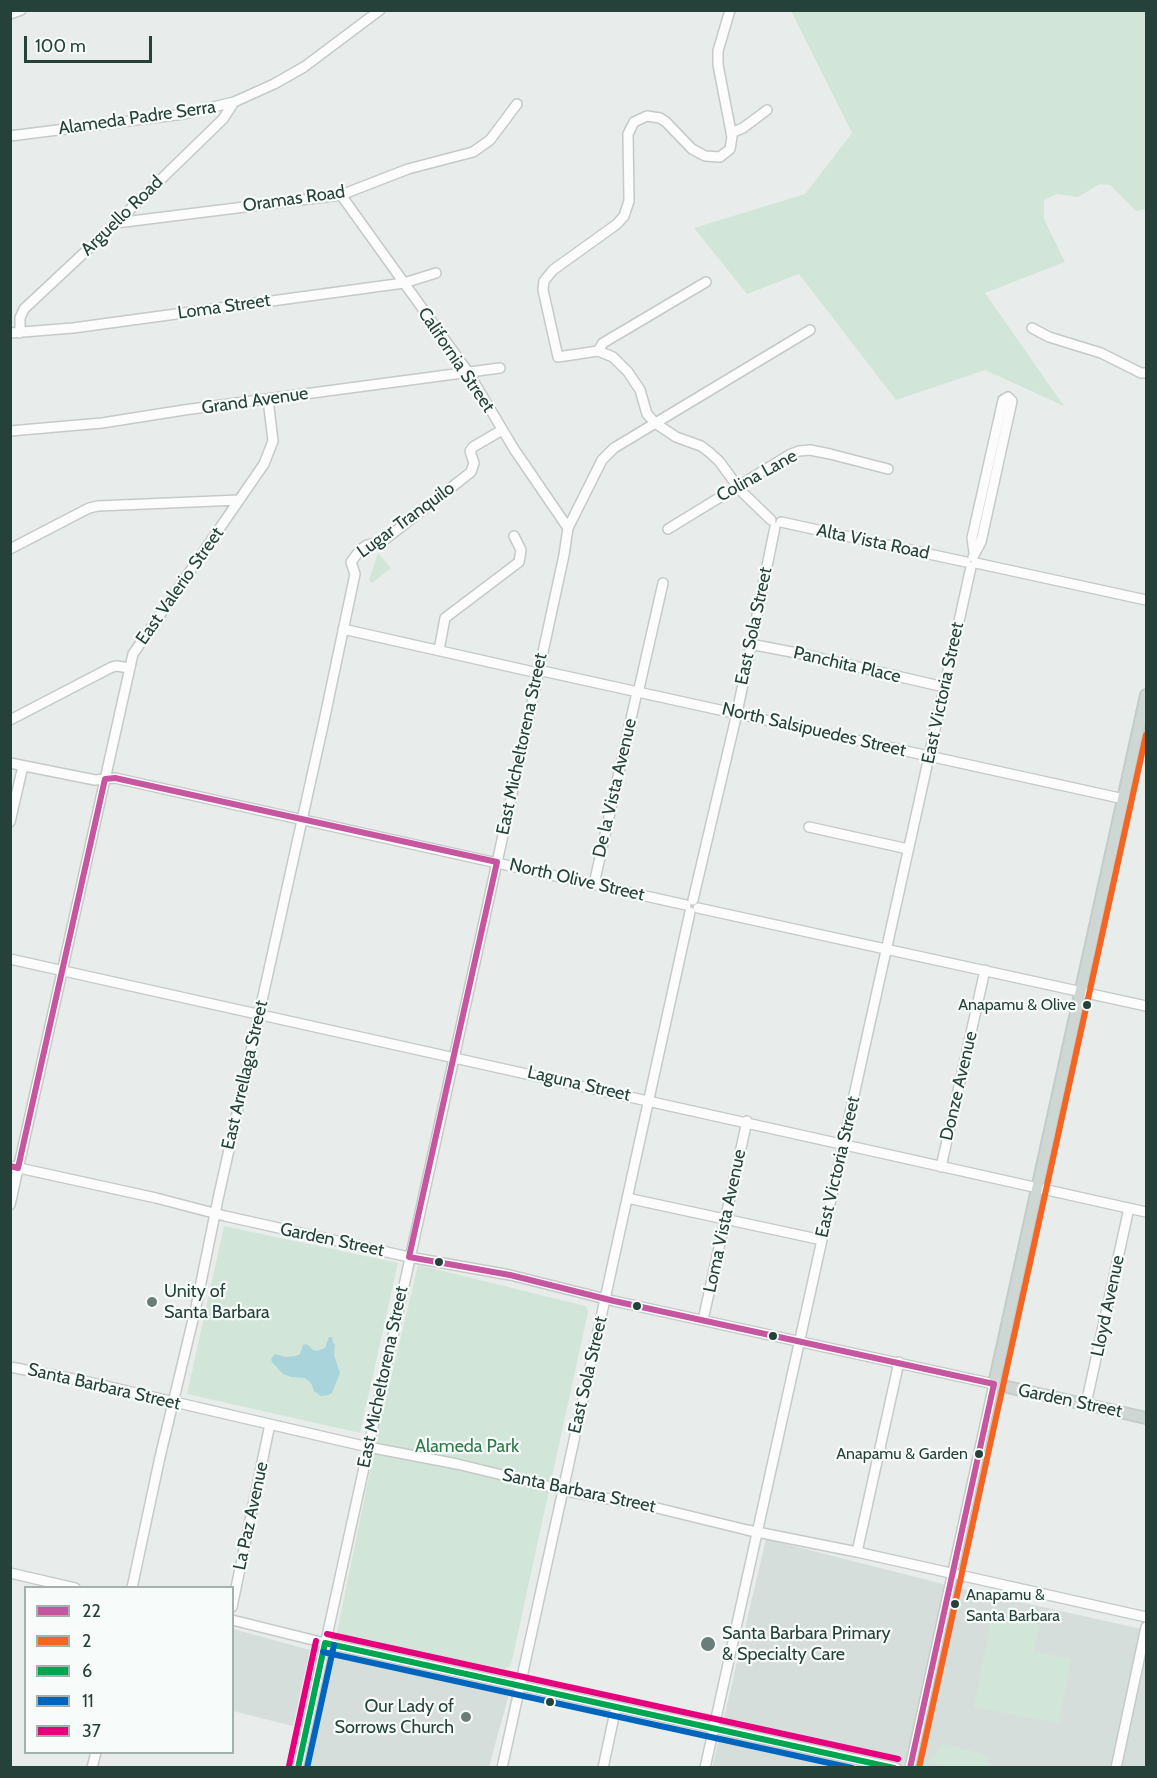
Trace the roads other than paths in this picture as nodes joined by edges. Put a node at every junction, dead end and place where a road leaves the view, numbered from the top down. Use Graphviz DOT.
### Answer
graph roads {
  1 [pos="21,10"];
  2 [pos="380,10"];
  3 [pos="730,10"];
  4 [pos="10,14"];
  5 [pos="234,102"];
  6 [pos="517,104"];
  7 [pos="767,110"];
  8 [pos="731,133"];
  9 [pos="10,136"];
  10 [pos="341,195"];
  11 [pos="116,223"];
  12 [pos="436,273"];
  13 [pos="706,282"];
  14 [pos="404,283"];
  15 [pos="1032,328"];
  16 [pos="810,330"];
  17 [pos="15,333"];
  18 [pos="598,351"];
  19 [pos="500,368"];
  20 [pos="468,372"];
  21 [pos="1146,373"];
  22 [pos="268,399"];
  23 [pos="655,423"];
  24 [pos="502,429"];
  25 [pos="10,431"];
  26 [pos="888,469"];
  27 [pos="737,486"];
  28 [pos="239,500"];
  29 [pos="775,523"];
  30 [pos="568,528"];
  31 [pos="668,529"];
  32 [pos="514,536"];
  33 [pos="10,549"];
  34 [pos="972,560"];
  35 [pos="351,562"];
  36 [pos="663,583"];
  37 [pos="1146,600"];
  38 [pos="343,628"];
  39 [pos="750,644"];
  40 [pos="439,650"];
  41 [pos="129,668"];
  42 [pos="538,671"];
  43 [pos="944,687"];
  44 [pos="637,692"];
  45 [pos="1146,695"];
  46 [pos="736,713"];
  47 [pos="10,720"];
  48 [pos="929,756"];
  49 [pos="10,763"];
  50 [pos="23,766"];
  51 [pos="105,779"];
  52 [pos="1124,799"];
  53 [pos="301,819"];
  54 [pos="10,822"];
  55 [pos="809,826"];
  56 [pos="908,849"];
  57 [pos="496,862"];
  58 [pos="594,884"];
  59 [pos="692,906"];
  60 [pos="886,949"];
  61 [pos="10,959"];
  62 [pos="64,970"];
  63 [pos="985,970"];
  64 [pos="1081,992"];
  65 [pos="1146,1006"];
  66 [pos="259,1014"];
  67 [pos="454,1056"];
  68 [pos="649,1100"];
  69 [pos="747,1121"];
  70 [pos="844,1144"];
  71 [pos="14,1167"];
  72 [pos="941,1167"];
  73 [pos="1038,1189"];
  74 [pos="627,1198"];
  75 [pos="10,1205"];
  76 [pos="1129,1208"];
  77 [pos="1146,1212"];
  78 [pos="215,1213"];
  79 [pos="726,1219"];
  80 [pos="822,1240"];
  81 [pos="409,1257"];
  82 [pos="605,1299"];
  83 [pos="703,1320"];
  84 [pos="799,1341"];
  85 [pos="899,1362"];
  86 [pos="10,1366"];
  87 [pos="994,1384"];
  88 [pos="174,1403"];
  89 [pos="1086,1404"];
  90 [pos="1146,1418"];
  91 [pos="270,1424"];
  92 [pos="368,1447"];
  93 [pos="562,1489"];
  94 [pos="757,1532"];
  95 [pos="857,1552"];
  96 [pos="10,1573"];
  97 [pos="952,1574"];
  98 [pos="70,1586"];
  99 [pos="132,1586"];
  100 [pos="234,1597"];
  101 [pos="1146,1617"];
  102 [pos="234,1620"];
  103 [pos="1146,1627"];
  104 [pos="325,1643"];
  105 [pos="520,1685"];
  106 [pos="616,1707"];
  107 [pos="714,1727"];
  108 [pos="298,1767"];
  109 [pos="502,1767"];
  110 [pos="603,1767"];
  111 [pos="705,1767"];
  112 [pos="896,1767"];
  113 [pos="910,1767"];
  114 [pos="1116,1767"];
  1 -- 4 [label="street"];
  2 -- 5 [label="street, Alameda Padre Serra"];
  3 -- 8 [label="street"];
  5 -- 9 [label="street, Alameda Padre Serra"];
  5 -- 11 [label="street, Arguello Road"];
  6 -- 10 [label="street, Oramas Road"];
  7 -- 8 [label="street"];
  8 -- 18 [label="street"];
  10 -- 11 [label="street, Oramas Road"];
  10 -- 14 [label="street, California Street"];
  11 -- 17 [label="street, Arguello Road"];
  12 -- 14 [label="street, Loma Street"];
  13 -- 18 [label="street"];
  14 -- 17 [label="street, Loma Street"];
  14 -- 20 [label="street, California Street"];
  15 -- 21 [label="street"];
  16 -- 23 [label="street, East Micheltorena Street"];
  18 -- 23 [label="street"];
  19 -- 20 [label="street, Grand Avenue"];
  20 -- 22 [label="street, Grand Avenue"];
  20 -- 24 [label="street, California Street"];
  22 -- 25 [label="street, Grand Avenue"];
  22 -- 28 [label="street, East Valerio Street"];
  23 -- 27 [label="street"];
  23 -- 30 [label="street, East Micheltorena Street"];
  24 -- 30 [label="street, California Street"];
  24 -- 35 [label="street, Lugar Tranquilo"];
  26 -- 27 [label="street, Colina Lane"];
  27 -- 29 [label="street"];
  27 -- 31 [label="street, Colina Lane"];
  28 -- 33 [label="street"];
  28 -- 41 [label="street, East Valerio Street"];
  29 -- 34 [label="street, Alta Vista Road"];
  29 -- 39 [label="street, East Sola Street"];
  30 -- 42 [label="street, East Micheltorena Street"];
  32 -- 40 [label="street"];
  34 -- 34 [label="street, East Victoria Street"];
  34 -- 37 [label="street, Alta Vista Road"];
  34 -- 43 [label="street, East Victoria Street"];
  35 -- 38 [label="street, East Arrellaga Street"];
  36 -- 44 [label="street, De la Vista Avenue"];
  38 -- 40 [label="street, North Salsipuedes Street"];
  38 -- 53 [label="street, East Arrellaga Street"];
  39 -- 43 [label="street, Panchita Place"];
  39 -- 46 [label="street, East Sola Street"];
  40 -- 42 [label="street, North Salsipuedes Street"];
  41 -- 47 [label="street"];
  41 -- 51 [label="street, East Valerio Street"];
  42 -- 44 [label="street, North Salsipuedes Street"];
  42 -- 57 [label="street, East Micheltorena Street"];
  43 -- 48 [label="street, East Victoria Street"];
  44 -- 46 [label="street, North Salsipuedes Street"];
  44 -- 58 [label="street, De la Vista Avenue"];
  45 -- 52 [label="main road"];
  46 -- 48 [label="street, North Salsipuedes Street"];
  46 -- 59 [label="street, East Sola Street"];
  48 -- 52 [label="street, North Salsipuedes Street"];
  48 -- 56 [label="street, East Victoria Street"];
  49 -- 50 [label="street, North Olive Street"];
  50 -- 51 [label="street, North Olive Street"];
  50 -- 54 [label="street"];
  51 -- 53 [label="street, North Olive Street"];
  51 -- 62 [label="street, East Valerio Street"];
  52 -- 64 [label="main road"];
  53 -- 57 [label="street, North Olive Street"];
  53 -- 66 [label="street, East Arrellaga Street"];
  55 -- 56 [label="street"];
  56 -- 60 [label="street, East Victoria Street"];
  57 -- 58 [label="street, North Olive Street"];
  57 -- 67 [label="street, East Micheltorena Street"];
  58 -- 59 [label="street, North Olive Street"];
  59 -- 60 [label="street, North Olive Street"];
  59 -- 68 [label="street, East Sola Street"];
  60 -- 63 [label="street, North Olive Street"];
  60 -- 70 [label="street, East Victoria Street"];
  61 -- 62 [label="street, Laguna Street"];
  62 -- 66 [label="street, Laguna Street"];
  62 -- 71 [label="street, East Valerio Street"];
  63 -- 64 [label="street, North Olive Street"];
  63 -- 72 [label="street, Donze Avenue"];
  64 -- 65 [label="street, North Olive Street"];
  64 -- 73 [label="main road"];
  66 -- 67 [label="street, Laguna Street"];
  66 -- 78 [label="street, East Arrellaga Street"];
  67 -- 68 [label="street, Laguna Street"];
  67 -- 81 [label="street, East Micheltorena Street"];
  68 -- 69 [label="street, Laguna Street"];
  68 -- 74 [label="street, East Sola Street"];
  69 -- 70 [label="street, Laguna Street"];
  69 -- 79 [label="street, Loma Vista Avenue"];
  70 -- 72 [label="street, Laguna Street"];
  70 -- 80 [label="street, East Victoria Street"];
  71 -- 75 [label="street, East Valerio Street"];
  71 -- 78 [label="street, Garden Street"];
  72 -- 73 [label="street, Laguna Street"];
  73 -- 76 [label="street, Laguna Street"];
  73 -- 87 [label="main road"];
  74 -- 79 [label="street"];
  74 -- 82 [label="street, East Sola Street"];
  76 -- 77 [label="street, Laguna Street"];
  76 -- 89 [label="street, Lloyd Avenue"];
  78 -- 81 [label="street, Garden Street"];
  78 -- 88 [label="street, East Arrellaga Street"];
  79 -- 80 [label="street"];
  79 -- 83 [label="street, Loma Vista Avenue"];
  80 -- 84 [label="street, East Victoria Street"];
  81 -- 82 [label="street, Garden Street"];
  81 -- 92 [label="street, East Micheltorena Street"];
  82 -- 83 [label="street, Garden Street"];
  82 -- 93 [label="street, East Sola Street"];
  83 -- 84 [label="street, Garden Street"];
  84 -- 85 [label="street, Garden Street"];
  84 -- 94 [label="street, East Victoria Street"];
  85 -- 87 [label="street, Garden Street"];
  85 -- 95 [label="street"];
  86 -- 88 [label="street, Santa Barbara Street"];
  87 -- 89 [label="main road, Garden Street"];
  87 -- 97 [label="street"];
  88 -- 91 [label="street, Santa Barbara Street"];
  88 -- 99 [label="street, East Arrellaga Street"];
  89 -- 90 [label="main road, Garden Street"];
  91 -- 92 [label="street, Santa Barbara Street"];
  91 -- 100 [label="street, La Paz Avenue"];
  92 -- 93 [label="street, Santa Barbara Street"];
  92 -- 104 [label="street, East Micheltorena Street"];
  93 -- 94 [label="street, Santa Barbara Street"];
  93 -- 105 [label="street, East Sola Street"];
  94 -- 95 [label="street, Santa Barbara Street"];
  94 -- 107 [label="street, East Victoria Street"];
  95 -- 97 [label="street, Santa Barbara Street"];
  96 -- 98 [label="street"];
  97 -- 101 [label="street, Santa Barbara Street"];
  97 -- 113 [label="street"];
  102 -- 104 [label="street"];
  103 -- 114 [label="street"];
  104 -- 105 [label="street"];
  104 -- 108 [label="street, East Micheltorena Street"];
  105 -- 106 [label="street"];
  105 -- 109 [label="street, East Sola Street"];
  106 -- 107 [label="street"];
  106 -- 110 [label="street"];
  107 -- 111 [label="street, East Victoria Street"];
  107 -- 112 [label="street"];
}
